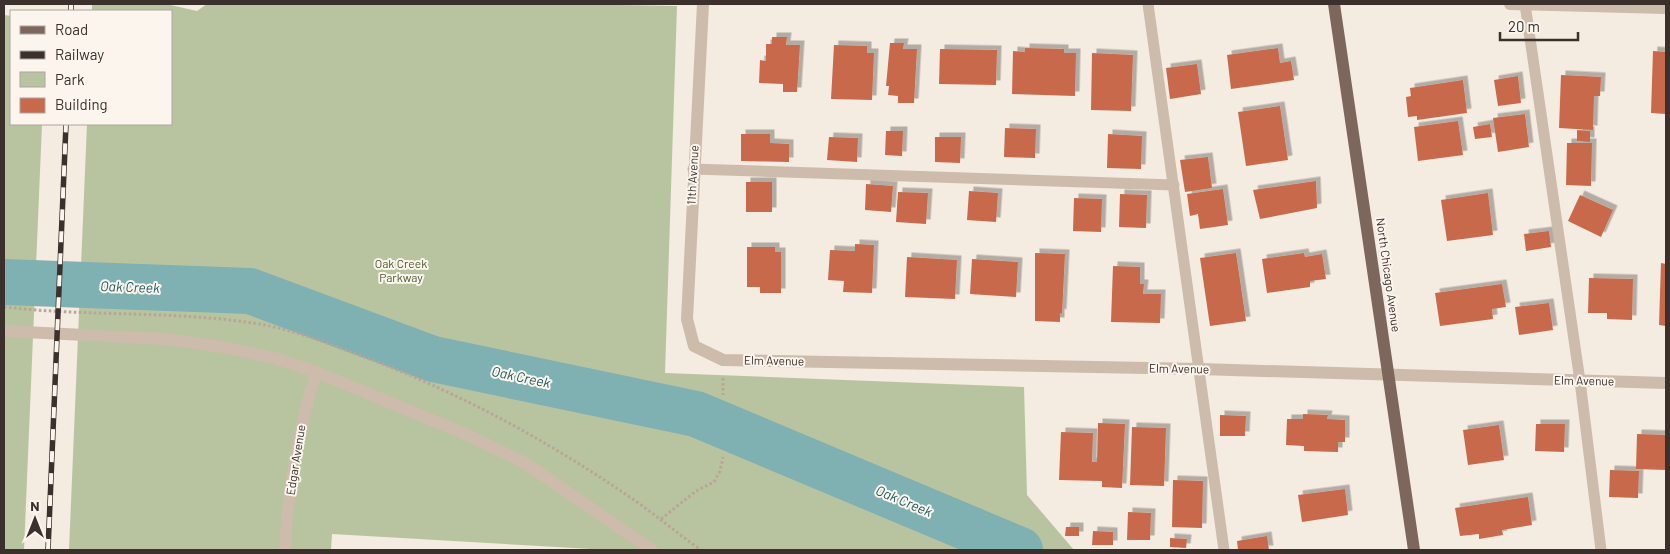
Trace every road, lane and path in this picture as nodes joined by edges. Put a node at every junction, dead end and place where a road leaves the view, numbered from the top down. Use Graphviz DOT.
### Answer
graph roads {
  1 [pos="702,4"];
  2 [pos="1148,4"];
  3 [pos="1334,4"];
  4 [pos="1510,4"];
  5 [pos="1526,4"];
  6 [pos="1666,8"];
  7 [pos="693,169"];
  8 [pos="1174,185"];
  9 [pos="4,331"];
  10 [pos="694,346"];
  11 [pos="1200,369"];
  12 [pos="316,372"];
  13 [pos="1390,377"];
  14 [pos="1580,381"];
  15 [pos="1666,383"];
  16 [pos="722,457"];
  17 [pos="661,519"];
  18 [pos="285,550"];
  19 [pos="652,550"];
  20 [pos="1224,550"];
  21 [pos="1414,550"];
  22 [pos="1602,550"];
  1 -- 7 [label="street, 11th Avenue"];
  2 -- 8 [label="lane"];
  3 -- 13 [label="main road, North Chicago Avenue"];
  4 -- 5 [label="street"];
  5 -- 6 [label="street"];
  5 -- 14 [label="lane"];
  7 -- 8 [label="lane"];
  7 -- 10 [label="street, 11th Avenue"];
  8 -- 11 [label="lane"];
  9 -- 12 [label="street"];
  10 -- 11 [label="street, Elm Avenue"];
  11 -- 13 [label="street, Elm Avenue"];
  11 -- 20 [label="lane"];
  12 -- 18 [label="street, Edgar Avenue"];
  12 -- 19 [label="street"];
  13 -- 14 [label="street, Elm Avenue"];
  13 -- 21 [label="main road, North Chicago Avenue"];
  14 -- 15 [label="street, Elm Avenue"];
  14 -- 22 [label="lane"];
  16 -- 17 [label="path"];
}
